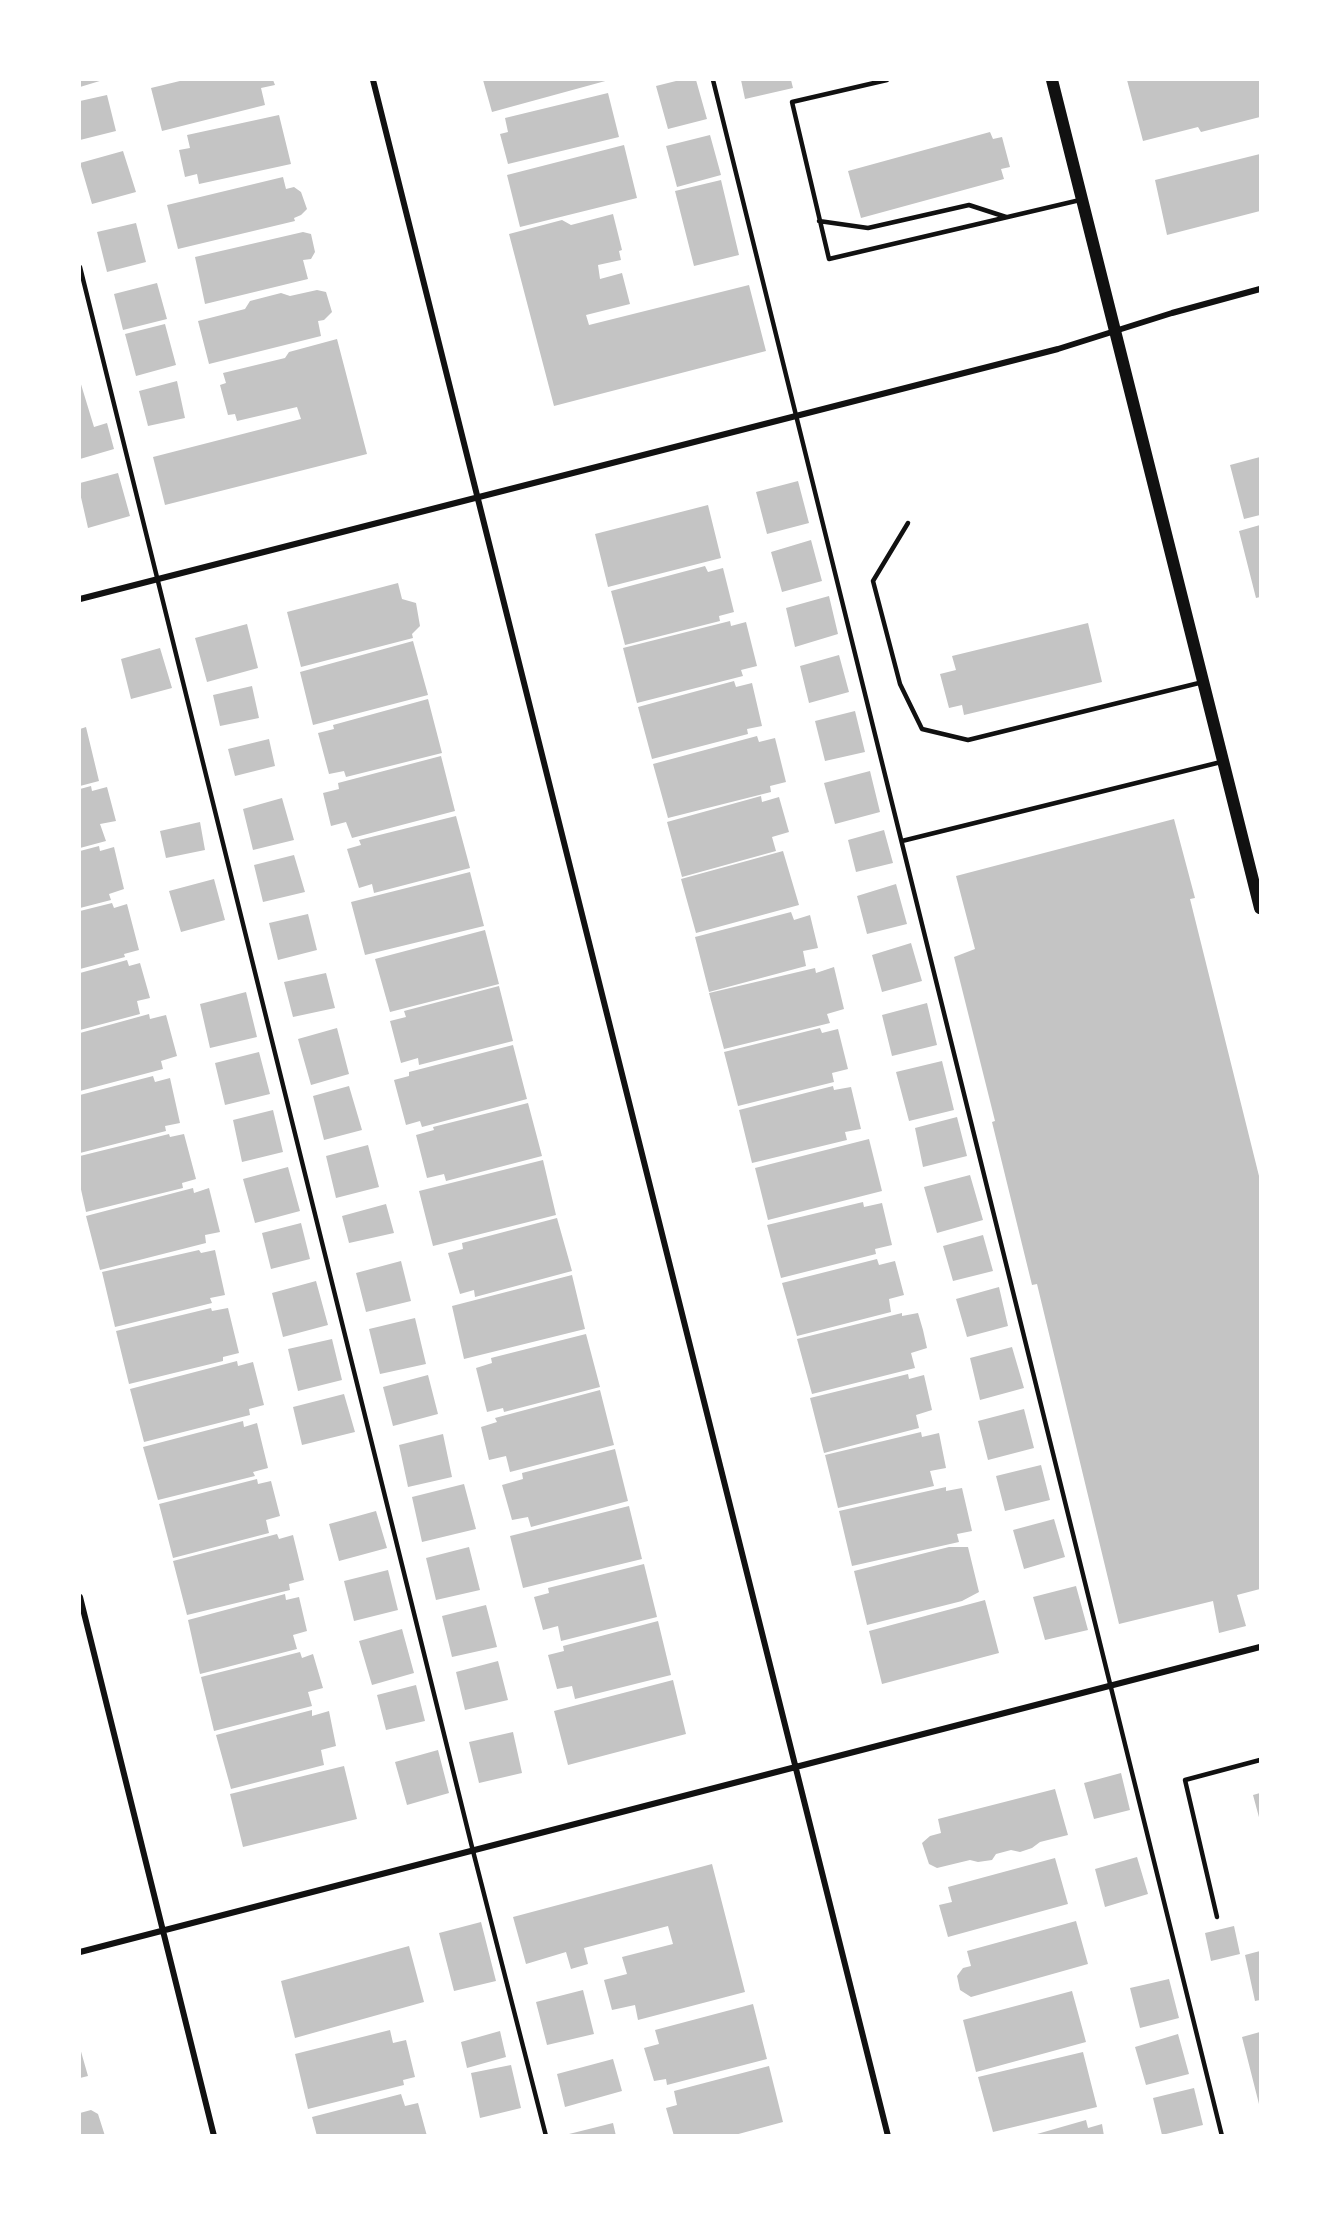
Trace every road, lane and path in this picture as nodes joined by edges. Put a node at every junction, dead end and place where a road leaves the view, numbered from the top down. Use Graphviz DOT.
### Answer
graph roads {
  1 [pos="373,80"];
  2 [pos="713,80"];
  3 [pos="887,80"];
  4 [pos="1052,80"];
  5 [pos="1082,200"];
  6 [pos="1006,218"];
  7 [pos="819,221"];
  8 [pos="80,267"];
  9 [pos="1260,290"];
  10 [pos="1115,330"];
  11 [pos="796,416"];
  12 [pos="477,498"];
  13 [pos="908,523"];
  14 [pos="158,579"];
  15 [pos="80,599"];
  16 [pos="1204,682"];
  17 [pos="1224,762"];
  18 [pos="902,841"];
  19 [pos="1260,908"];
  20 [pos="80,1597"];
  21 [pos="1260,1647"];
  22 [pos="1111,1686"];
  23 [pos="1260,1760"];
  24 [pos="796,1767"];
  25 [pos="473,1851"];
  26 [pos="1217,1917"];
  27 [pos="162,1930"];
  28 [pos="80,1952"];
  29 [pos="214,2136"];
  30 [pos="546,2136"];
  31 [pos="888,2136"];
  32 [pos="1222,2136"];
  1 -- 12 [label="street"];
  2 -- 11 [label="lane"];
  3 -- 7 [label="lane"];
  4 -- 5 [label="main road"];
  5 -- 6 [label="lane"];
  5 -- 10 [label="main road"];
  6 -- 7 [label="lane"];
  6 -- 7 [label="lane"];
  8 -- 14 [label="lane"];
  9 -- 10 [label="street"];
  10 -- 11 [label="street"];
  10 -- 16 [label="main road"];
  11 -- 12 [label="street"];
  11 -- 18 [label="lane"];
  12 -- 14 [label="street"];
  12 -- 24 [label="street"];
  13 -- 16 [label="lane"];
  14 -- 15 [label="street"];
  14 -- 25 [label="lane"];
  16 -- 17 [label="main road"];
  17 -- 18 [label="lane"];
  17 -- 19 [label="main road"];
  18 -- 22 [label="lane"];
  20 -- 27 [label="street"];
  21 -- 22 [label="street"];
  22 -- 24 [label="street"];
  22 -- 32 [label="lane"];
  23 -- 26 [label="lane"];
  24 -- 25 [label="street"];
  24 -- 31 [label="street"];
  25 -- 27 [label="street"];
  25 -- 30 [label="lane"];
  27 -- 28 [label="street"];
  27 -- 29 [label="street"];
}
